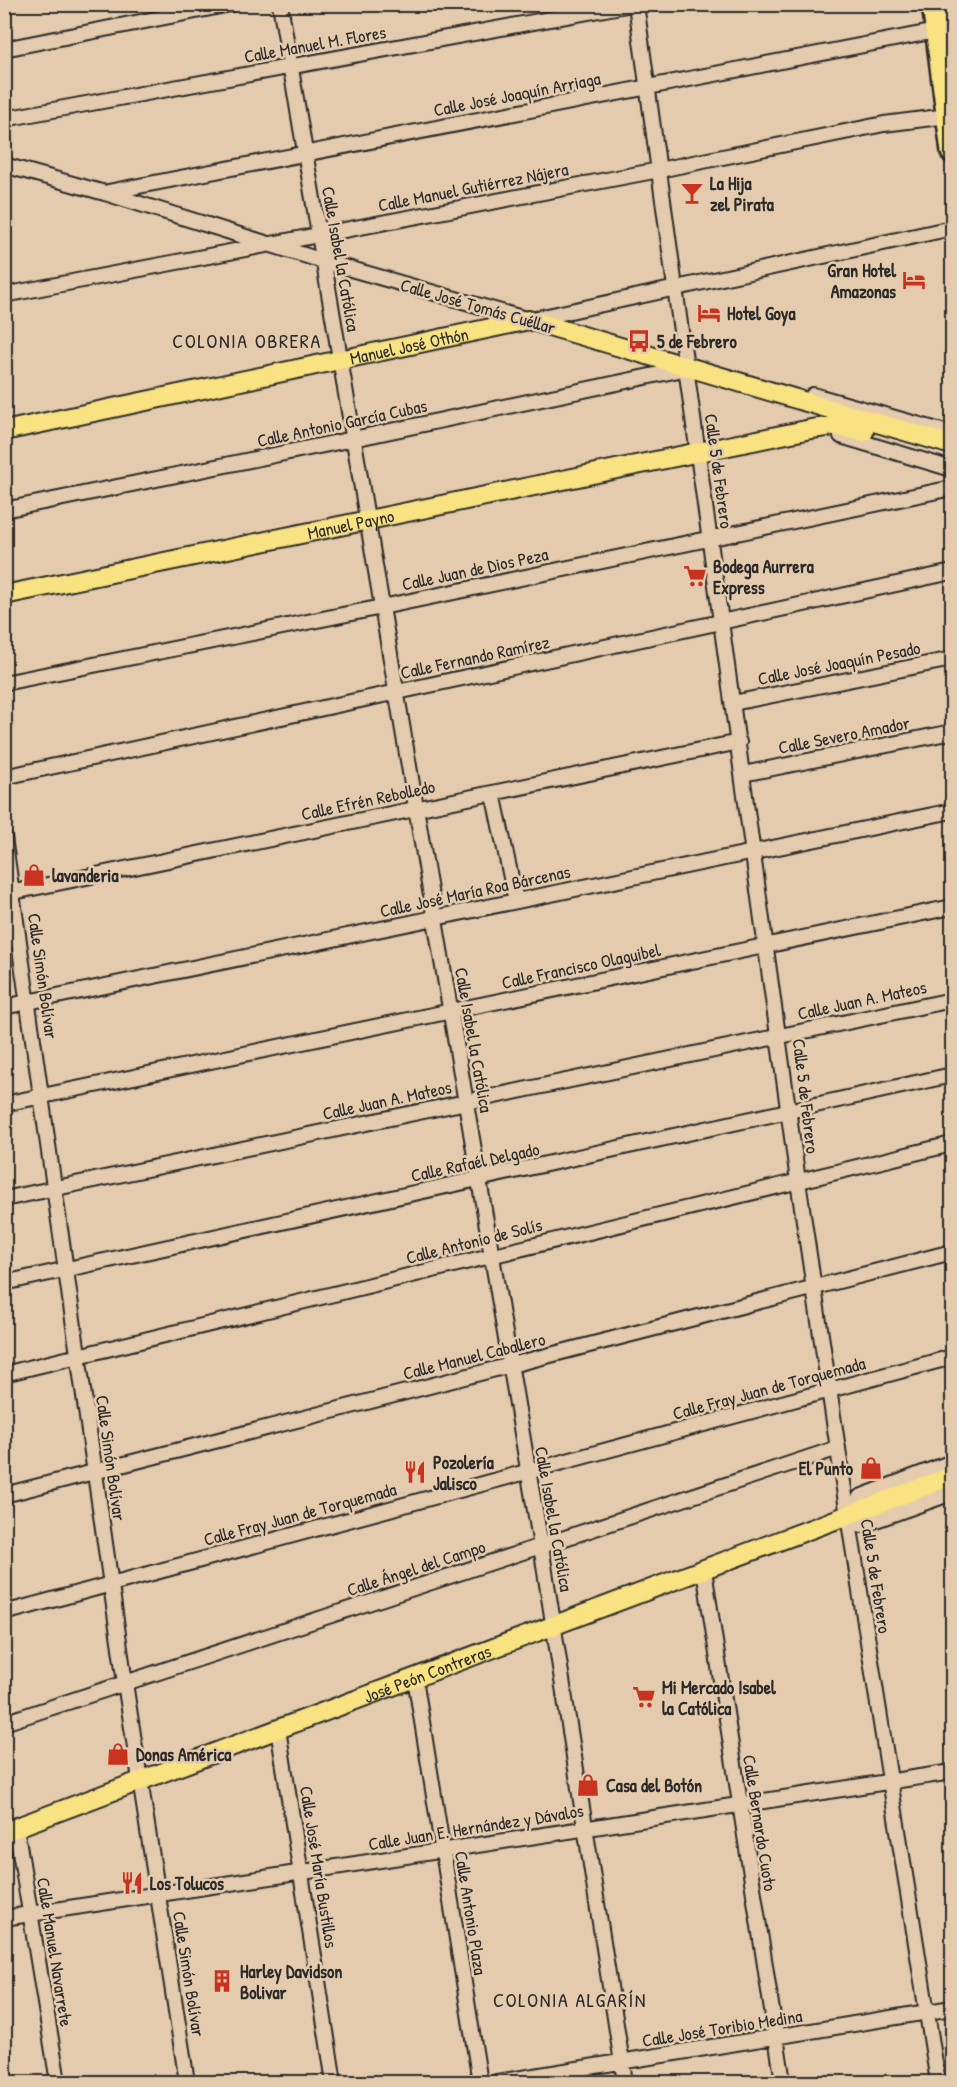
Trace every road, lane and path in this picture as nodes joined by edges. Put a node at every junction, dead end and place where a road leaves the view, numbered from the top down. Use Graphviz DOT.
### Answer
graph roads {
  1 [pos="231,4"];
  2 [pos="280,4"];
  3 [pos="634,4"];
  4 [pos="933,4"];
  5 [pos="936,31"];
  6 [pos="4,49"];
  7 [pos="290,66"];
  8 [pos="648,86"];
  9 [pos="948,116"];
  10 [pos="4,119"];
  11 [pos="952,152"];
  12 [pos="305,154"];
  13 [pos="4,165"];
  14 [pos="659,170"];
  15 [pos="105,192"];
  16 [pos="952,228"];
  17 [pos="319,235"];
  18 [pos="272,244"];
  19 [pos="323,261"];
  20 [pos="676,288"];
  21 [pos="4,295"];
  22 [pos="529,320"];
  23 [pos="340,359"];
  24 [pos="686,368"];
  25 [pos="4,431"];
  26 [pos="952,434"];
  27 [pos="353,439"];
  28 [pos="744,444"];
  29 [pos="952,446"];
  30 [pos="698,454"];
  31 [pos="952,459"];
  32 [pos="952,469"];
  33 [pos="952,488"];
  34 [pos="4,510"];
  35 [pos="368,522"];
  36 [pos="711,538"];
  37 [pos="952,572"];
  38 [pos="4,596"];
  39 [pos="382,607"];
  40 [pos="722,622"];
  41 [pos="952,659"];
  42 [pos="4,683"];
  43 [pos="396,693"];
  44 [pos="733,703"];
  45 [pos="952,732"];
  46 [pos="739,742"];
  47 [pos="743,774"];
  48 [pos="4,777"];
  49 [pos="493,793"];
  50 [pos="416,808"];
  51 [pos="952,811"];
  52 [pos="4,837"];
  53 [pos="754,852"];
  54 [pos="8,893"];
  55 [pos="516,901"];
  56 [pos="952,907"];
  57 [pos="435,918"];
  58 [pos="767,945"];
  59 [pos="952,1000"];
  60 [pos="29,1002"];
  61 [pos="4,1007"];
  62 [pos="451,1011"];
  63 [pos="780,1036"];
  64 [pos="952,1075"];
  65 [pos="42,1096"];
  66 [pos="466,1101"];
  67 [pos="4,1104"];
  68 [pos="790,1111"];
  69 [pos="952,1144"];
  70 [pos="478,1179"];
  71 [pos="798,1181"];
  72 [pos="55,1188"];
  73 [pos="4,1199"];
  74 [pos="952,1252"];
  75 [pos="492,1256"];
  76 [pos="66,1270"];
  77 [pos="4,1283"];
  78 [pos="815,1288"];
  79 [pos="79,1356"];
  80 [pos="952,1357"];
  81 [pos="510,1366"];
  82 [pos="4,1374"];
  83 [pos="830,1390"];
  84 [pos="838,1448"];
  85 [pos="952,1462"];
  86 [pos="528,1471"];
  87 [pos="96,1472"];
  88 [pos="952,1476"];
  89 [pos="952,1493"];
  90 [pos="4,1495"];
  91 [pos="848,1516"];
  92 [pos="541,1546"];
  93 [pos="704,1570"];
  94 [pos="111,1584"];
  95 [pos="4,1613"];
  96 [pos="554,1626"];
  97 [pos="415,1678"];
  98 [pos="125,1683"];
  99 [pos="4,1723"];
  100 [pos="278,1729"];
  101 [pos="952,1772"];
  102 [pos="140,1781"];
  103 [pos="890,1782"];
  104 [pos="739,1805"];
  105 [pos="10,1829"];
  106 [pos="585,1829"];
  107 [pos="443,1851"];
  108 [pos="302,1872"];
  109 [pos="158,1894"];
  110 [pos="30,1914"];
  111 [pos="4,1918"];
  112 [pos="952,2008"];
  113 [pos="927,2012"];
  114 [pos="776,2037"];
  115 [pos="622,2062"];
  116 [pos="58,2082"];
  117 [pos="187,2082"];
  118 [pos="334,2082"];
  119 [pos="480,2082"];
  120 [pos="497,2082"];
  121 [pos="625,2082"];
  122 [pos="783,2082"];
  123 [pos="938,2082"];
  1 -- 6 [label="street"];
  2 -- 7 [label="street, Calle Isabel la Católica"];
  3 -- 7 [label="street, Calle Manuel M. Flores"];
  3 -- 8 [label="street, Calle 5 de Febrero"];
  4 -- 5 [label="highway"];
  5 -- 8 [label="street, Calle José Joaquín Arriaga"];
  5 -- 9 [label="highway"];
  7 -- 10 [label="street, Calle Manuel M. Flores"];
  7 -- 12 [label="street, Calle Isabel la Católica"];
  8 -- 12 [label="street, Calle José Joaquín Arriaga"];
  8 -- 14 [label="street, Calle 5 de Febrero"];
  9 -- 11 [label="highway"];
  9 -- 14 [label="street, Calle Manuel Gutiérrez Nájera"];
  12 -- 15 [label="street, Calle José Joaquín Arriaga"];
  12 -- 17 [label="street, Calle Isabel la Católica"];
  13 -- 15 [label="street, Calle José Tomás Cuéllar"];
  14 -- 17 [label="street, Calle Manuel Gutiérrez Nájera"];
  14 -- 20 [label="street, Calle 5 de Febrero"];
  15 -- 18 [label="street, Calle José Tomás Cuéllar"];
  16 -- 20 [label="street, Manuel José Othón"];
  17 -- 18 [label="street, Calle Manuel Gutiérrez Nájera"];
  17 -- 19 [label="street, Calle Isabel la Católica"];
  18 -- 19 [label="street, Calle José Tomás Cuéllar"];
  18 -- 21 [label="street, Calle Manuel Gutiérrez Nájera"];
  19 -- 22 [label="street, Calle José Tomás Cuéllar"];
  19 -- 23 [label="street, Calle Isabel la Católica"];
  20 -- 22 [label="street, Manuel José Othón"];
  20 -- 24 [label="street, Calle 5 de Febrero"];
  22 -- 23 [label="main road, Manuel José Othón"];
  22 -- 24 [label="main road, Calle José Tomás Cuéllar"];
  23 -- 25 [label="main road, Manuel José Othón"];
  23 -- 27 [label="street, Calle Isabel la Católica"];
  24 -- 26 [label="street, Calle Antonio García Cubas"];
  24 -- 27 [label="street, Calle Antonio García Cubas"];
  24 -- 29 [label="main road, Calle José Tomás Cuéllar"];
  24 -- 30 [label="street, Calle 5 de Febrero"];
  27 -- 34 [label="street, Calle Antonio García Cubas"];
  27 -- 35 [label="street, Calle Isabel la Católica"];
  28 -- 30 [label="main road"];
  28 -- 31 [label="main road"];
  28 -- 32 [label="street"];
  30 -- 35 [label="main road, Manuel Payno"];
  30 -- 36 [label="street, Calle 5 de Febrero"];
  33 -- 36 [label="street, Calle Juan de Dios Peza"];
  35 -- 38 [label="main road, Manuel Payno"];
  35 -- 39 [label="street, Calle Isabel la Católica"];
  36 -- 39 [label="street, Calle Juan de Dios Peza"];
  36 -- 40 [label="street, Calle 5 de Febrero"];
  37 -- 40 [label="street, Calle Fernando Ramírez"];
  39 -- 42 [label="street, Calle Juan de Dios Peza"];
  39 -- 43 [label="street, Calle Isabel la Católica"];
  40 -- 43 [label="street, Calle Fernando Ramírez"];
  40 -- 44 [label="street, Calle 5 de Febrero"];
  41 -- 44 [label="street, Calle José Joaquín Pesado"];
  43 -- 48 [label="street, Calle Fernando Ramírez"];
  43 -- 50 [label="street, Calle Isabel la Católica"];
  44 -- 46 [label="street, Calle 5 de Febrero"];
  45 -- 47 [label="street, Calle Severo Amador"];
  46 -- 47 [label="street, Calle 5 de Febrero"];
  46 -- 49 [label="street, Calle Efrén Rebolledo"];
  47 -- 53 [label="street, Calle 5 de Febrero"];
  49 -- 50 [label="street, Calle Efrén Rebolledo"];
  49 -- 55 [label="street"];
  50 -- 54 [label="street, Calle Efrén Rebolledo"];
  50 -- 57 [label="street, Calle Isabel la Católica"];
  51 -- 53 [label="street, Calle José María Roa Bárcenas"];
  52 -- 54 [label="street, Calle Simón Bolívar"];
  53 -- 55 [label="street, Calle José María Roa Bárcenas"];
  53 -- 58 [label="street, Calle 5 de Febrero"];
  54 -- 60 [label="street, Calle Simón Bolívar"];
  55 -- 57 [label="street, Calle José María Roa Bárcenas"];
  56 -- 58 [label="street, Calle Francisco Olaguibel"];
  57 -- 60 [label="street, Calle José María Roa Bárcenas"];
  57 -- 62 [label="street, Calle Isabel la Católica"];
  58 -- 62 [label="street, Calle Francisco Olaguibel"];
  58 -- 63 [label="street, Calle 5 de Febrero"];
  59 -- 63 [label="street, Calle Juan A. Mateos"];
  60 -- 61 [label="street, Calle José María Roa Bárcenas"];
  60 -- 65 [label="street, Calle Simón Bolívar"];
  62 -- 65 [label="street, Calle Francisco Olaguibel"];
  62 -- 66 [label="street, Calle Isabel la Católica"];
  63 -- 66 [label="street, Calle Juan A. Mateos"];
  63 -- 68 [label="street, Calle 5 de Febrero"];
  64 -- 68 [label="street, Calle Rafaél Delgado"];
  65 -- 67 [label="street, Calle Francisco Olaguibel"];
  65 -- 72 [label="street, Calle Simón Bolívar"];
  66 -- 70 [label="street, Calle Isabel la Católica"];
  66 -- 72 [label="street, Calle Juan A. Mateos"];
  68 -- 70 [label="street, Calle Rafaél Delgado"];
  68 -- 71 [label="street, Calle 5 de Febrero"];
  69 -- 71 [label="street, Calle Antonio de Solís"];
  70 -- 75 [label="street, Calle Isabel la Católica"];
  70 -- 76 [label="street, Calle Rafaél Delgado"];
  71 -- 75 [label="street, Calle Antonio de Solís"];
  71 -- 78 [label="street, Calle 5 de Febrero"];
  72 -- 73 [label="street, Calle Juan A. Mateos"];
  72 -- 76 [label="street, Calle Simón Bolívar"];
  74 -- 78 [label="street, Calle Manuel Caballero"];
  75 -- 79 [label="street, Calle Antonio de Solís"];
  75 -- 81 [label="street, Calle Isabel la Católica"];
  76 -- 77 [label="street, Calle Rafaél Delgado"];
  76 -- 79 [label="street, Calle Simón Bolívar"];
  78 -- 81 [label="street, Calle Manuel Caballero"];
  78 -- 83 [label="street, Calle 5 de Febrero"];
  79 -- 82 [label="street, Calle Antonio de Solís"];
  79 -- 87 [label="street, Calle Simón Bolívar"];
  80 -- 83 [label="street, Calle Fray Juan de Torquemada"];
  81 -- 86 [label="street, Calle Isabel la Católica"];
  81 -- 87 [label="street, Calle Manuel Caballero"];
  83 -- 84 [label="street, Calle 5 de Febrero"];
  83 -- 86 [label="street, Calle Fray Juan de Torquemada"];
  84 -- 91 [label="street, Calle 5 de Febrero"];
  84 -- 92 [label="street, Calle Ángel del Campo"];
  85 -- 91 [label="street, José Peón Contreras"];
  86 -- 92 [label="street, Calle Isabel la Católica"];
  86 -- 94 [label="street, Calle Fray Juan de Torquemada"];
  87 -- 90 [label="street, Calle Manuel Caballero"];
  87 -- 94 [label="street, Calle Simón Bolívar"];
  88 -- 91 [label="main road, José Peón Contreras"];
  89 -- 91 [label="street"];
  91 -- 93 [label="main road, José Peón Contreras"];
  91 -- 103 [label="street, Calle 5 de Febrero"];
  92 -- 96 [label="street, Calle Isabel la Católica"];
  92 -- 98 [label="street, Calle Ángel del Campo"];
  93 -- 96 [label="main road, José Peón Contreras"];
  93 -- 104 [label="street, Calle Bernardo Cuoto"];
  94 -- 95 [label="street, Calle Fray Juan de Torquemada"];
  94 -- 98 [label="street, Calle Simón Bolívar"];
  96 -- 97 [label="main road, José Peón Contreras"];
  96 -- 106 [label="street, Calle Isabel la Católica"];
  97 -- 100 [label="main road, José Peón Contreras"];
  97 -- 107 [label="street, Calle Antonio Plaza"];
  98 -- 99 [label="street, Calle Ángel del Campo"];
  98 -- 102 [label="street, Calle Simón Bolívar"];
  100 -- 102 [label="main road, José Peón Contreras"];
  100 -- 108 [label="street, Calle José María Bustillos"];
  101 -- 103 [label="street, Calle Juan E. Hernández y Dávalos"];
  102 -- 105 [label="main road, José Peón Contreras"];
  102 -- 109 [label="street, Calle Simón Bolívar"];
  103 -- 104 [label="street, Calle Juan E. Hernández y Dávalos"];
  103 -- 113 [label="street, Calle 5 de Febrero"];
  104 -- 106 [label="street, Calle Juan E. Hernández y Dávalos"];
  104 -- 114 [label="street, Calle Bernardo Cuoto"];
  105 -- 110 [label="street, Calle Manuel Navarrete"];
  106 -- 107 [label="street, Calle Juan E. Hernández y Dávalos"];
  106 -- 115 [label="street, Calle Isabel la Católica"];
  107 -- 108 [label="street, Calle Juan E. Hernández y Dávalos"];
  107 -- 119 [label="street, Calle Antonio Plaza"];
  108 -- 109 [label="street, Calle Juan E. Hernández y Dávalos"];
  108 -- 118 [label="street, Calle José María Bustillos"];
  109 -- 110 [label="street, Calle Juan E. Hernández y Dávalos"];
  109 -- 117 [label="street, Calle Simón Bolívar"];
  110 -- 111 [label="street, Calle Juan E. Hernández y Dávalos"];
  110 -- 116 [label="street, Calle Manuel Navarrete"];
  112 -- 113 [label="street, Calle José Toribio Medina"];
  113 -- 114 [label="street, Calle José Toribio Medina"];
  113 -- 123 [label="street, Calle 5 de Febrero"];
  114 -- 115 [label="street, Calle José Toribio Medina"];
  114 -- 122 [label="street, Calle Bernardo Cuoto"];
  115 -- 120 [label="street, Calle José Toribio Medina"];
  115 -- 121 [label="street, Calle Isabel la Católica"];
}
